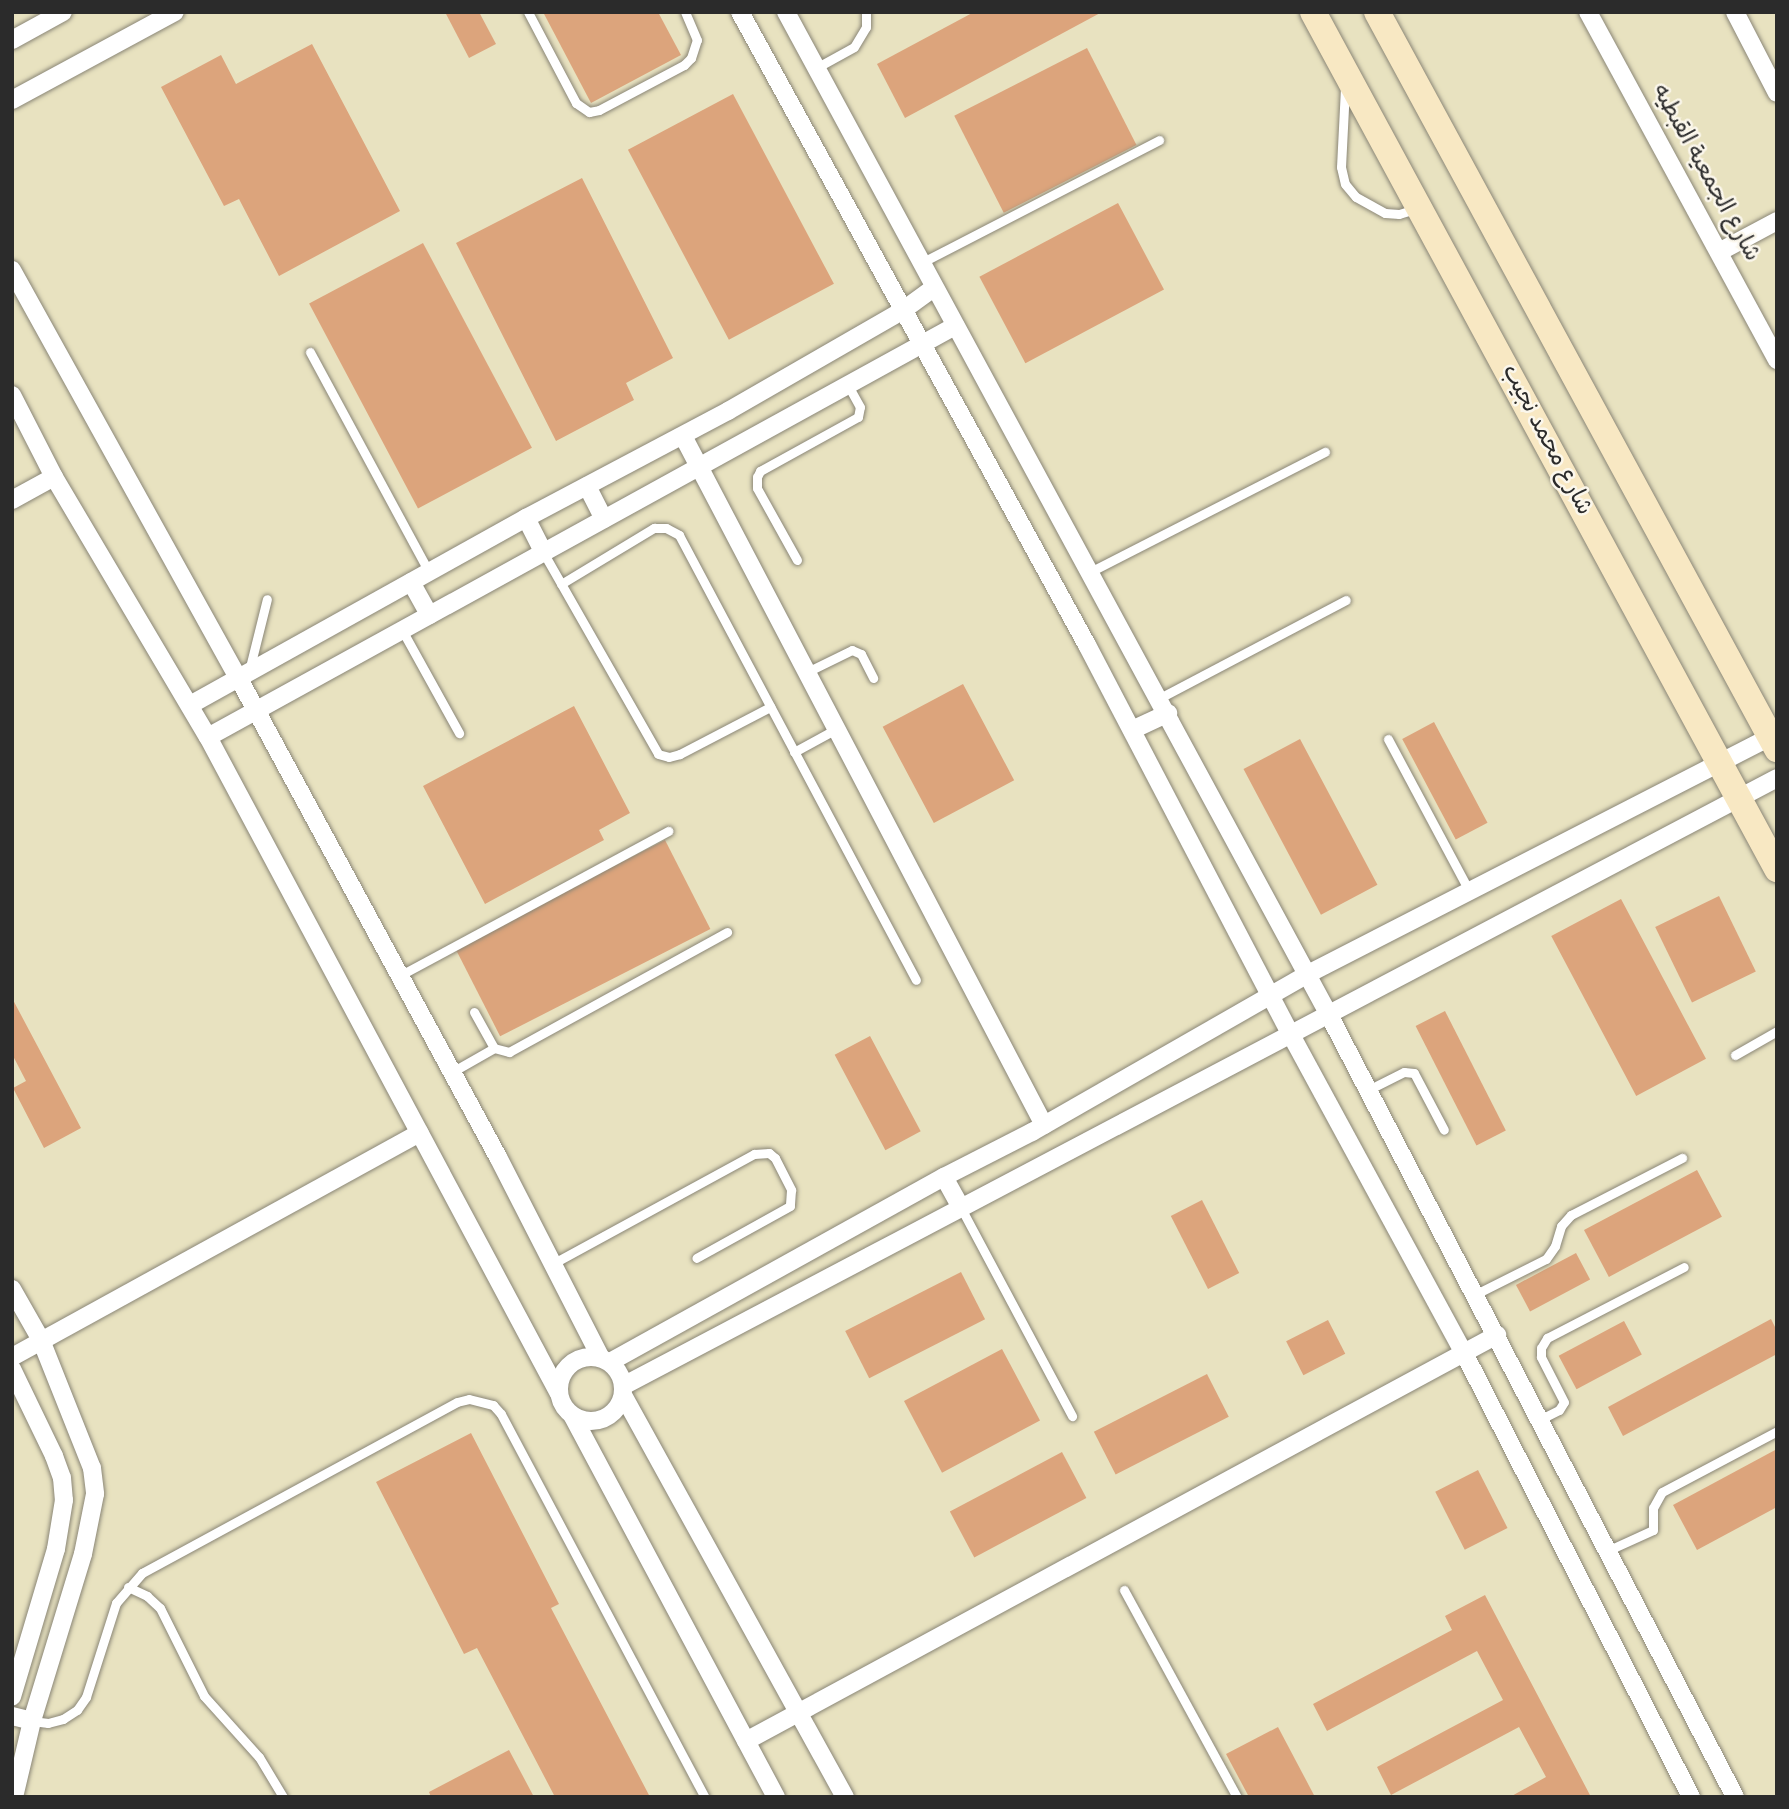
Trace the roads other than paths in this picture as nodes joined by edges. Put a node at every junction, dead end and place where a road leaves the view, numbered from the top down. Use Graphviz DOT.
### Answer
graph roads {
  1 [pos="62,12"];
  2 [pos="175,12"];
  3 [pos="528,12"];
  4 [pos="685,12"];
  5 [pos="740,12"];
  6 [pos="786,12"];
  7 [pos="866,12"];
  8 [pos="1313,12"];
  9 [pos="1377,12"];
  10 [pos="1588,12"];
  11 [pos="1735,12"];
  12 [pos="12,40"];
  13 [pos="816,68"];
  14 [pos="1345,72"];
  15 [pos="1777,93"];
  16 [pos="12,100"];
  17 [pos="1159,140"];
  18 [pos="1419,207"];
  19 [pos="1777,221"];
  20 [pos="1718,252"];
  21 [pos="921,263"];
  22 [pos="12,270"];
  23 [pos="934,288"];
  24 [pos="902,311"];
  25 [pos="955,326"];
  26 [pos="920,345"];
  27 [pos="310,352"];
  28 [pos="1777,360"];
  29 [pos="848,385"];
  30 [pos="12,396"];
  31 [pos="682,436"];
  32 [pos="1325,452"];
  33 [pos="699,467"];
  34 [pos="54,477"];
  35 [pos="587,486"];
  36 [pos="12,500"];
  37 [pos="526,519"];
  38 [pos="604,519"];
  39 [pos="543,552"];
  40 [pos="797,560"];
  41 [pos="429,572"];
  42 [pos="1090,572"];
  43 [pos="411,582"];
  44 [pos="561,584"];
  45 [pos="267,599"];
  46 [pos="1346,600"];
  47 [pos="429,615"];
  48 [pos="402,630"];
  49 [pos="807,672"];
  50 [pos="244,674"];
  51 [pos="873,678"];
  52 [pos="190,705"];
  53 [pos="1164,706"];
  54 [pos="770,707"];
  55 [pos="256,711"];
  56 [pos="836,729"];
  57 [pos="1132,730"];
  58 [pos="459,733"];
  59 [pos="208,737"];
  60 [pos="1388,739"];
  61 [pos="1773,743"];
  62 [pos="794,752"];
  63 [pos="1719,763"];
  64 [pos="1777,778"];
  65 [pos="1738,798"];
  66 [pos="668,831"];
  67 [pos="1777,869"];
  68 [pos="1469,891"];
  69 [pos="727,932"];
  70 [pos="1306,975"];
  71 [pos="400,976"];
  72 [pos="916,980"];
  73 [pos="1272,993"];
  74 [pos="474,1012"];
  75 [pos="1328,1013"];
  76 [pos="1777,1031"];
  77 [pos="1290,1033"];
  78 [pos="494,1048"];
  79 [pos="1735,1055"];
  80 [pos="452,1072"];
  81 [pos="1368,1090"];
  82 [pos="1044,1125"];
  83 [pos="1444,1130"];
  84 [pos="419,1133"];
  85 [pos="1682,1158"];
  86 [pos="944,1177"];
  87 [pos="961,1208"];
  88 [pos="695,1258"];
  89 [pos="554,1263"];
  90 [pos="1684,1267"];
  91 [pos="12,1289"];
  92 [pos="1476,1294"];
  93 [pos="1497,1335"];
  94 [pos="41,1340"];
  95 [pos="1463,1351"];
  96 [pos="12,1357"];
  97 [pos="605,1360"];
  98 [pos="12,1369"];
  99 [pos="623,1390"];
  100 [pos="558,1392"];
  101 [pos="572,1415"];
  102 [pos="1072,1416"];
  103 [pos="1541,1419"];
  104 [pos="1777,1431"];
  105 [pos="1609,1550"];
  106 [pos="128,1587"];
  107 [pos="1124,1590"];
  108 [pos="12,1697"];
  109 [pos="799,1712"];
  110 [pos="12,1716"];
  111 [pos="32,1721"];
  112 [pos="746,1741"];
  113 [pos="14,1797"];
  114 [pos="283,1797"];
  115 [pos="705,1797"];
  116 [pos="776,1797"];
  117 [pos="845,1797"];
  118 [pos="1237,1797"];
  119 [pos="1691,1797"];
  120 [pos="1735,1797"];
  1 -- 12 [label="street"];
  2 -- 16 [label="street"];
  3 -- 4 [label="lane"];
  5 -- 24 [label="street"];
  6 -- 13 [label="street"];
  7 -- 13 [label="lane"];
  8 -- 14 [label="street, شارع محمد نجيب"];
  9 -- 61 [label="street"];
  10 -- 20 [label="street, شارع الجمعية القبطيه"];
  11 -- 15 [label="street"];
  13 -- 21 [label="street"];
  14 -- 18 [label="street, شارع محمد نجيب"];
  14 -- 18 [label="lane"];
  17 -- 21 [label="lane"];
  18 -- 63 [label="street, شارع محمد نجيب"];
  19 -- 20 [label="street"];
  20 -- 28 [label="street, شارع الجمعية القبطيه"];
  21 -- 23 [label="street"];
  22 -- 50 [label="street"];
  23 -- 24 [label="street"];
  23 -- 25 [label="street"];
  24 -- 26 [label="street"];
  24 -- 31 [label="street"];
  25 -- 26 [label="street"];
  25 -- 42 [label="street"];
  26 -- 29 [label="street"];
  26 -- 57 [label="street"];
  27 -- 41 [label="lane"];
  29 -- 33 [label="street"];
  29 -- 40 [label="lane"];
  30 -- 34 [label="street"];
  31 -- 33 [label="street"];
  31 -- 35 [label="street"];
  32 -- 42 [label="lane"];
  33 -- 38 [label="street"];
  33 -- 49 [label="street"];
  34 -- 36 [label="street"];
  34 -- 52 [label="street"];
  35 -- 37 [label="street"];
  35 -- 38 [label="street"];
  37 -- 39 [label="street"];
  37 -- 41 [label="street"];
  38 -- 39 [label="street"];
  39 -- 44 [label="lane"];
  39 -- 47 [label="street"];
  41 -- 43 [label="street"];
  42 -- 53 [label="street"];
  43 -- 47 [label="street"];
  43 -- 50 [label="street"];
  44 -- 54 [label="lane"];
  44 -- 54 [label="lane"];
  45 -- 50 [label="lane"];
  46 -- 53 [label="lane"];
  47 -- 48 [label="street"];
  48 -- 55 [label="street"];
  48 -- 58 [label="lane"];
  49 -- 51 [label="lane"];
  49 -- 56 [label="street"];
  50 -- 52 [label="street"];
  50 -- 55 [label="street"];
  52 -- 59 [label="street"];
  53 -- 57 [label="street"];
  53 -- 70 [label="street"];
  54 -- 62 [label="lane"];
  55 -- 59 [label="street"];
  55 -- 71 [label="street"];
  56 -- 62 [label="lane"];
  56 -- 82 [label="street"];
  57 -- 73 [label="street"];
  59 -- 84 [label="street"];
  60 -- 68 [label="lane"];
  61 -- 63 [label="street"];
  62 -- 72 [label="lane"];
  63 -- 65 [label="street, شارع محمد نجيب"];
  63 -- 68 [label="street"];
  64 -- 65 [label="street"];
  65 -- 67 [label="street, شارع محمد نجيب"];
  65 -- 75 [label="street"];
  66 -- 71 [label="lane"];
  68 -- 70 [label="street"];
  69 -- 78 [label="lane"];
  70 -- 73 [label="street"];
  70 -- 75 [label="street"];
  71 -- 80 [label="street"];
  73 -- 77 [label="street"];
  73 -- 82 [label="street"];
  74 -- 78 [label="lane"];
  75 -- 77 [label="street"];
  75 -- 81 [label="street"];
  76 -- 79 [label="lane"];
  77 -- 87 [label="street"];
  77 -- 95 [label="street"];
  78 -- 80 [label="lane"];
  80 -- 89 [label="street"];
  81 -- 83 [label="lane"];
  81 -- 92 [label="street"];
  82 -- 86 [label="street"];
  84 -- 94 [label="street"];
  84 -- 100 [label="street"];
  85 -- 92 [label="lane"];
  86 -- 87 [label="street"];
  86 -- 97 [label="street"];
  87 -- 99 [label="street"];
  87 -- 102 [label="lane"];
  88 -- 89 [label="lane"];
  89 -- 97 [label="street"];
  90 -- 103 [label="lane"];
  91 -- 94 [label="street"];
  92 -- 93 [label="street"];
  93 -- 95 [label="street"];
  93 -- 103 [label="street"];
  94 -- 96 [label="street"];
  94 -- 111 [label="street"];
  95 -- 109 [label="street"];
  95 -- 119 [label="street"];
  97 -- 99 [label="street"];
  97 -- 100 [label="street"];
  98 -- 108 [label="street"];
  99 -- 101 [label="street"];
  99 -- 109 [label="street"];
  100 -- 101 [label="street"];
  101 -- 112 [label="street"];
  103 -- 105 [label="street"];
  104 -- 105 [label="lane"];
  105 -- 120 [label="street"];
  106 -- 111 [label="lane"];
  106 -- 114 [label="lane"];
  106 -- 115 [label="lane"];
  107 -- 118 [label="lane"];
  109 -- 112 [label="street"];
  109 -- 117 [label="street"];
  110 -- 111 [label="street"];
  111 -- 113 [label="street"];
  112 -- 116 [label="street"];
}
